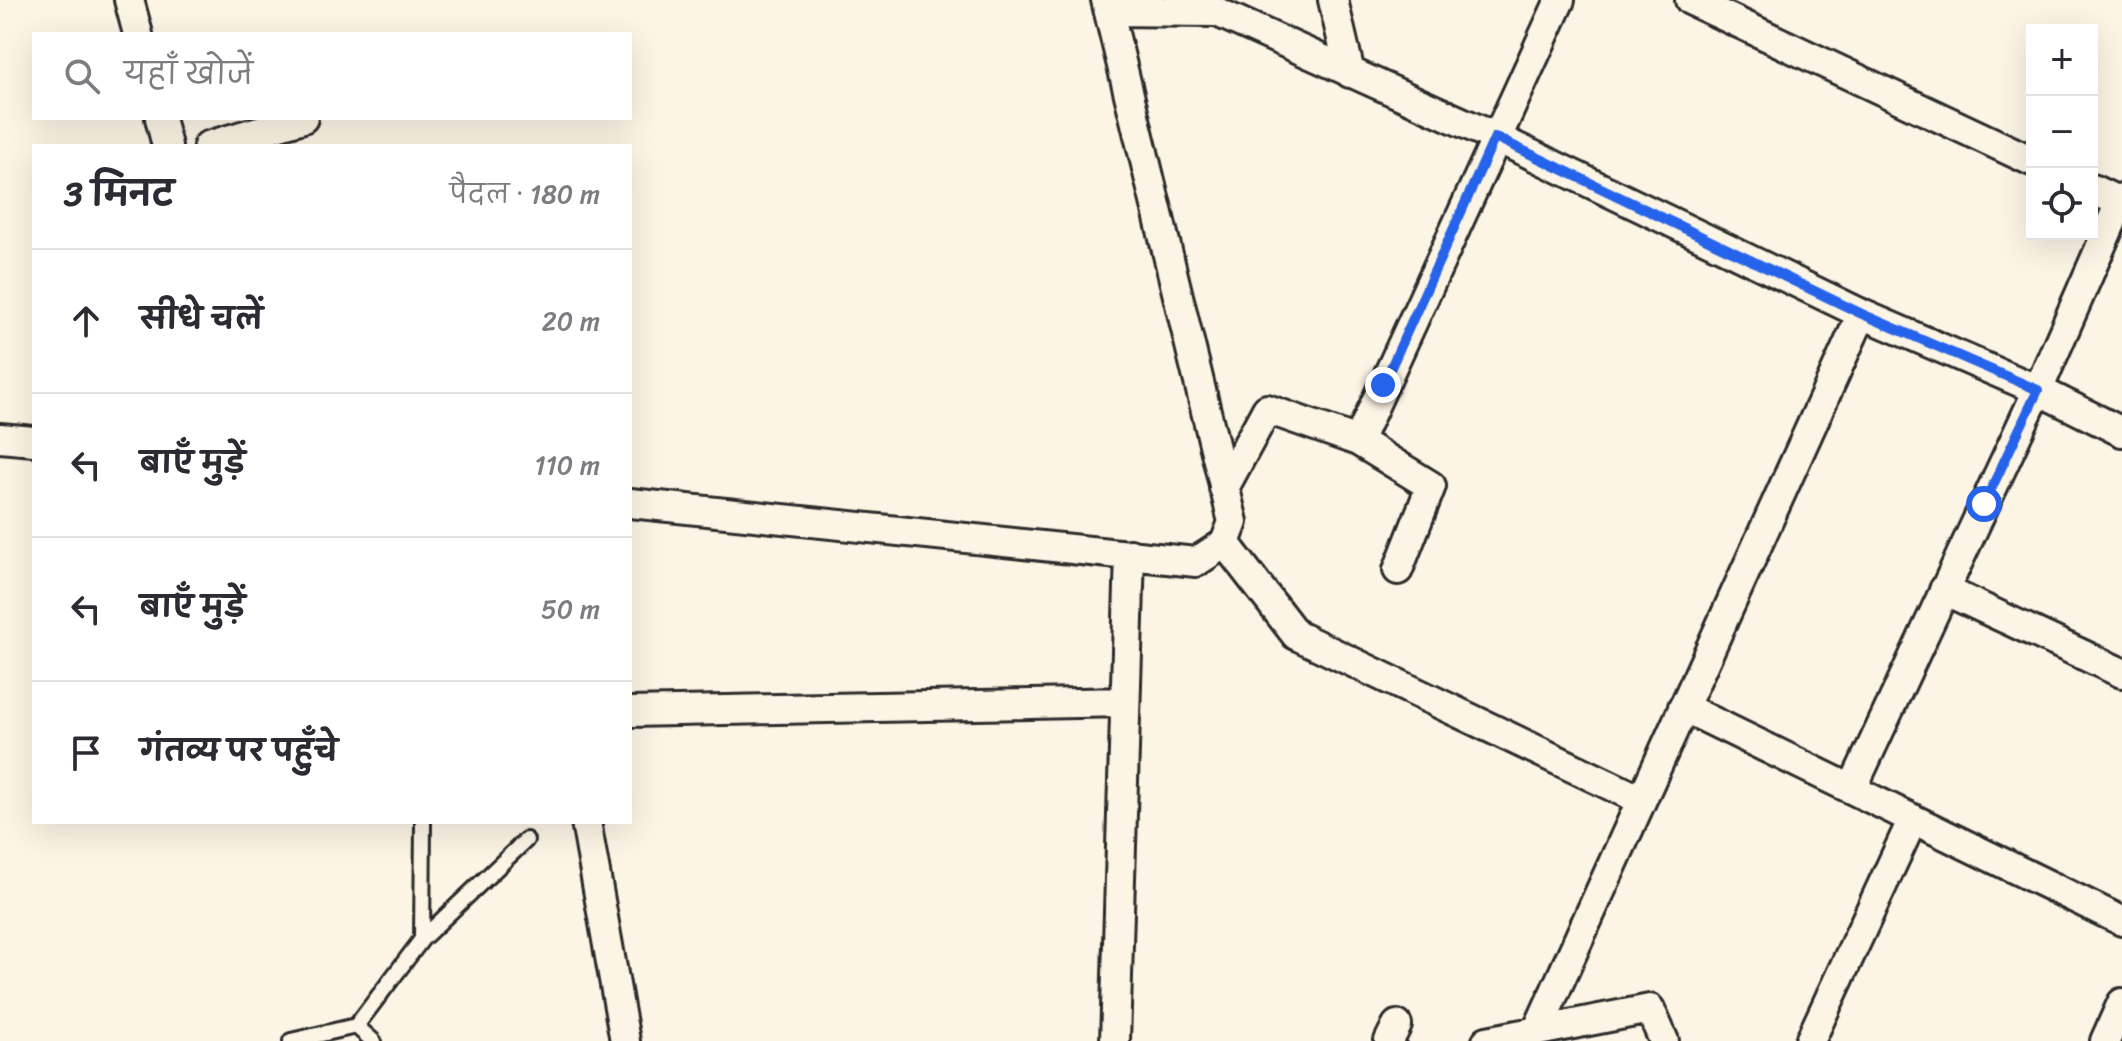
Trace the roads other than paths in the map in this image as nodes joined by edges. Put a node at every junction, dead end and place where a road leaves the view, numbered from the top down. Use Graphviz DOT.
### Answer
graph roads {
  1 [pos="129,0"];
  2 [pos="1333,0"];
  3 [pos="1560,0"];
  4 [pos="1690,0"];
  5 [pos="1108,6"];
  6 [pos="137,32"];
  7 [pos="1350,73"];
  8 [pos="160,120"];
  9 [pos="296,120"];
  10 [pos="1495,137"];
  11 [pos="166,144"];
  12 [pos="215,144"];
  13 [pos="2026,158"];
  14 [pos="2098,191"];
  15 [pos="2121,201"];
  16 [pos="1862,314"];
  17 [pos="2038,390"];
  18 [pos="2122,432"];
  19 [pos="0,438"];
  20 [pos="32,441"];
  21 [pos="1358,441"];
  22 [pos="1224,488"];
  23 [pos="632,503"];
  24 [pos="1225,543"];
  25 [pos="1130,554"];
  26 [pos="1398,570"];
  27 [pos="1944,590"];
  28 [pos="2122,673"];
  29 [pos="1125,702"];
  30 [pos="1683,707"];
  31 [pos="632,712"];
  32 [pos="1852,789"];
  33 [pos="1641,800"];
  34 [pos="1913,819"];
  35 [pos="423,824"];
  36 [pos="586,824"];
  37 [pos="526,840"];
  38 [pos="2122,921"];
  39 [pos="422,939"];
  40 [pos="2122,1003"];
  41 [pos="356,1026"];
  42 [pos="1537,1031"];
  43 [pos="291,1041"];
  44 [pos="373,1041"];
  45 [pos="625,1041"];
  46 [pos="1115,1041"];
  47 [pos="1487,1041"];
  48 [pos="1664,1041"];
  49 [pos="1810,1041"];
  50 [pos="2105,1041"];
  1 -- 6 [label="street"];
  2 -- 7 [label="street"];
  3 -- 10 [label="street"];
  4 -- 13 [label="street"];
  5 -- 7 [label="street"];
  5 -- 22 [label="street"];
  7 -- 10 [label="street"];
  8 -- 11 [label="street"];
  9 -- 12 [label="street"];
  10 -- 16 [label="street"];
  10 -- 21 [label="street"];
  14 -- 15 [label="street"];
  15 -- 17 [label="street"];
  16 -- 17 [label="street"];
  16 -- 30 [label="street"];
  17 -- 18 [label="street"];
  17 -- 27 [label="street"];
  19 -- 20 [label="street"];
  21 -- 22 [label="street"];
  21 -- 26 [label="street"];
  22 -- 24 [label="street"];
  23 -- 25 [label="street"];
  24 -- 25 [label="street"];
  24 -- 33 [label="street"];
  25 -- 29 [label="street"];
  27 -- 28 [label="street"];
  27 -- 32 [label="street"];
  29 -- 31 [label="street"];
  29 -- 46 [label="street"];
  30 -- 32 [label="street"];
  30 -- 33 [label="street"];
  32 -- 34 [label="street"];
  33 -- 42 [label="street"];
  34 -- 38 [label="street"];
  34 -- 49 [label="street"];
  35 -- 39 [label="lane"];
  36 -- 45 [label="street"];
  37 -- 39 [label="lane"];
  39 -- 41 [label="lane"];
  40 -- 50 [label="street"];
  41 -- 43 [label="lane"];
  41 -- 44 [label="lane"];
  42 -- 47 [label="street"];
  42 -- 48 [label="street"];
}
